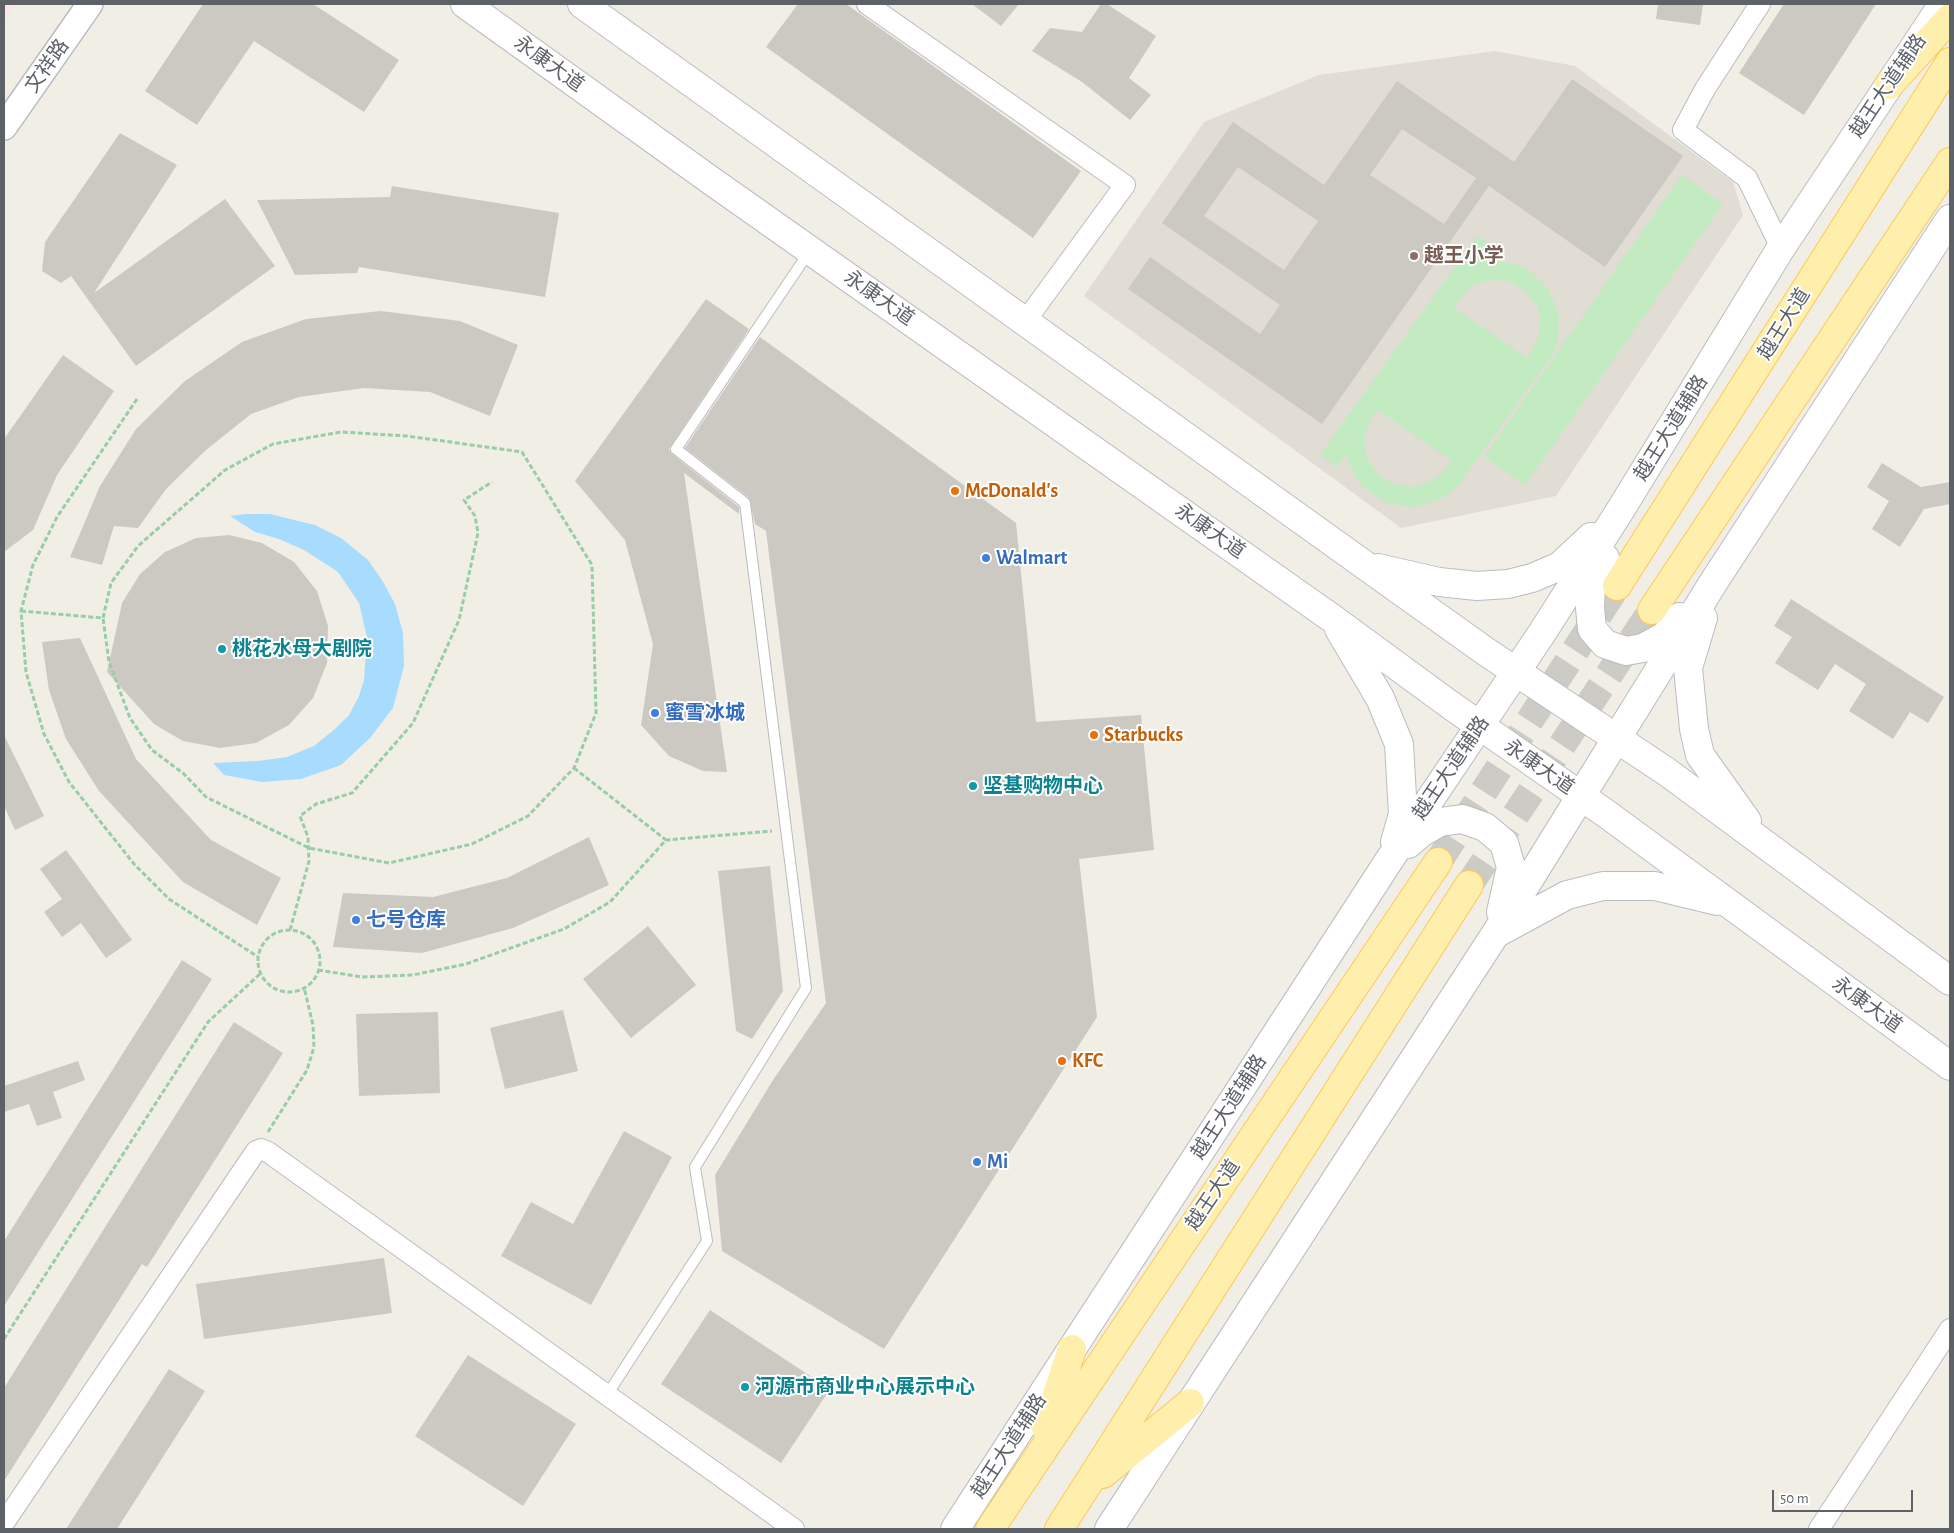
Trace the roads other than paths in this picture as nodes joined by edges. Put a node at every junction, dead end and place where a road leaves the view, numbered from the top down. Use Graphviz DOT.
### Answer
graph roads {
  1 [pos="90,4"];
  2 [pos="465,4"];
  3 [pos="582,4"];
  4 [pos="867,4"];
  5 [pos="1760,4"];
  6 [pos="1943,4"];
  7 [pos="1950,18"];
  8 [pos="1950,62"];
  9 [pos="1889,85"];
  10 [pos="4,127"];
  11 [pos="1950,162"];
  12 [pos="1950,219"];
  13 [pos="1781,248"];
  14 [pos="811,249"];
  15 [pos="1024,323"];
  16 [pos="1621,509"];
  17 [pos="1366,566"];
  18 [pos="1713,583"];
  19 [pos="1617,586"];
  20 [pos="1652,610"];
  21 [pos="1333,619"];
  22 [pos="1516,672"];
  23 [pos="1479,726"];
  24 [pos="1617,739"];
  25 [pos="1581,796"];
  26 [pos="1765,845"];
  27 [pos="1388,862"];
  28 [pos="1438,862"];
  29 [pos="1469,885"];
  30 [pos="1730,904"];
  31 [pos="1496,933"];
  32 [pos="1950,982"];
  33 [pos="1950,1066"];
  34 [pos="1950,1329"];
  35 [pos="1072,1349"];
  36 [pos="607,1395"];
  37 [pos="1190,1403"];
  38 [pos="1036,1459"];
  39 [pos="1084,1489"];
  40 [pos="4,1523"];
  41 [pos="794,1529"];
  42 [pos="955,1529"];
  43 [pos="990,1529"];
  44 [pos="1058,1529"];
  45 [pos="1109,1529"];
  46 [pos="1819,1529"];
  1 -- 10 [label="street, 文祥路"];
  2 -- 14 [label="main road, 永康大道"];
  3 -- 15 [label="main road"];
  4 -- 15 [label="street"];
  5 -- 13 [label="street"];
  6 -- 9 [label="main road, 越王大道辅路"];
  7 -- 9 [label="main road"];
  8 -- 19 [label="main road, 越王大道"];
  9 -- 13 [label="main road, 越王大道辅路"];
  11 -- 20 [label="main road"];
  12 -- 18 [label="main road"];
  13 -- 16 [label="main road, 越王大道辅路"];
  14 -- 21 [label="main road, 永康大道"];
  14 -- 36 [label="lane"];
  15 -- 17 [label="main road"];
  16 -- 17 [label="main road"];
  16 -- 18 [label="main road"];
  16 -- 22 [label="main road, 越王大道辅路"];
  17 -- 22 [label="main road"];
  18 -- 24 [label="main road"];
  18 -- 26 [label="main road"];
  21 -- 23 [label="main road, 永康大道"];
  21 -- 27 [label="main road"];
  22 -- 23 [label="main road, 越王大道辅路"];
  22 -- 24 [label="main road"];
  23 -- 25 [label="main road, 永康大道"];
  23 -- 27 [label="main road, 越王大道辅路"];
  24 -- 25 [label="main road"];
  24 -- 26 [label="main road"];
  25 -- 30 [label="main road, 永康大道"];
  25 -- 31 [label="main road"];
  26 -- 32 [label="main road"];
  27 -- 31 [label="main road"];
  27 -- 35 [label="main road, 越王大道辅路"];
  28 -- 38 [label="main road, 越王大道"];
  29 -- 39 [label="main road"];
  30 -- 31 [label="main road"];
  30 -- 33 [label="main road, 永康大道"];
  31 -- 37 [label="main road"];
  34 -- 46 [label="street"];
  35 -- 38 [label="main road"];
  35 -- 42 [label="main road, 越王大道辅路"];
  36 -- 40 [label="street"];
  36 -- 41 [label="street"];
  37 -- 39 [label="main road"];
  37 -- 45 [label="main road"];
  38 -- 43 [label="main road, 越王大道"];
  39 -- 44 [label="main road"];
}
